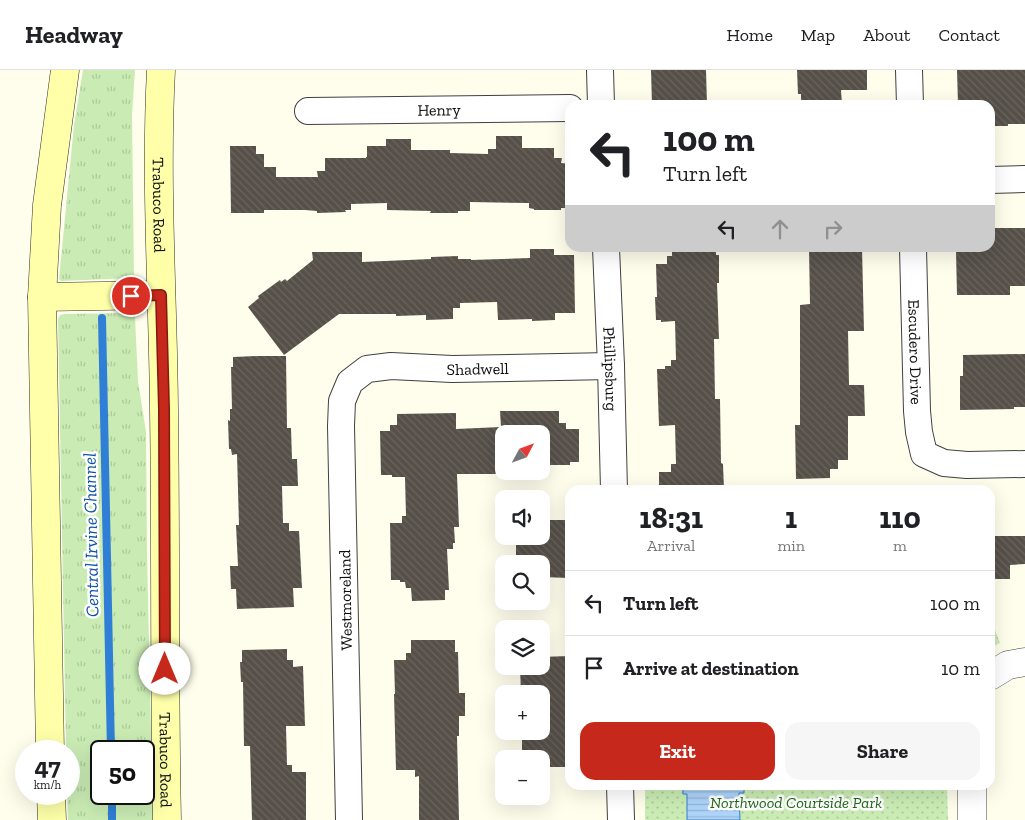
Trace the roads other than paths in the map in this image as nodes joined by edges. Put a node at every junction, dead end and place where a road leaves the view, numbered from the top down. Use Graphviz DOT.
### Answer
graph roads {
  1 [pos="65,70"];
  2 [pos="161,70"];
  3 [pos="600,70"];
  4 [pos="909,70"];
  5 [pos="601,100"];
  6 [pos="910,100"];
  7 [pos="565,108"];
  8 [pos="308,111"];
  9 [pos="1025,179"];
  10 [pos="995,180"];
  11 [pos="606,252"];
  12 [pos="912,252"];
  13 [pos="161,295"];
  14 [pos="42,297"];
  15 [pos="611,366"];
  16 [pos="350,382"];
  17 [pos="1025,464"];
  18 [pos="614,485"];
  19 [pos="1025,662"];
  20 [pos="995,673"];
  21 [pos="50,740"];
  22 [pos="620,790"];
  23 [pos="972,790"];
  24 [pos="51,805"];
  25 [pos="52,820"];
  26 [pos="167,820"];
  27 [pos="349,820"];
  28 [pos="621,820"];
  29 [pos="972,820"];
  1 -- 14 [label="main road"];
  2 -- 13 [label="main road, Trabuco Road"];
  3 -- 5 [label="street"];
  4 -- 6 [label="street"];
  7 -- 8 [label="street, Henry"];
  9 -- 10 [label="street"];
  11 -- 15 [label="street, Phillipsburg"];
  12 -- 17 [label="street, Escudero Drive"];
  13 -- 14 [label="main road"];
  13 -- 26 [label="main road, Trabuco Road"];
  14 -- 21 [label="main road"];
  15 -- 16 [label="street, Shadwell"];
  15 -- 18 [label="street, Phillipsburg"];
  16 -- 27 [label="street, Westmoreland"];
  19 -- 20 [label="street"];
  22 -- 28 [label="street"];
  23 -- 29 [label="street"];
  24 -- 25 [label="main road"];
}
